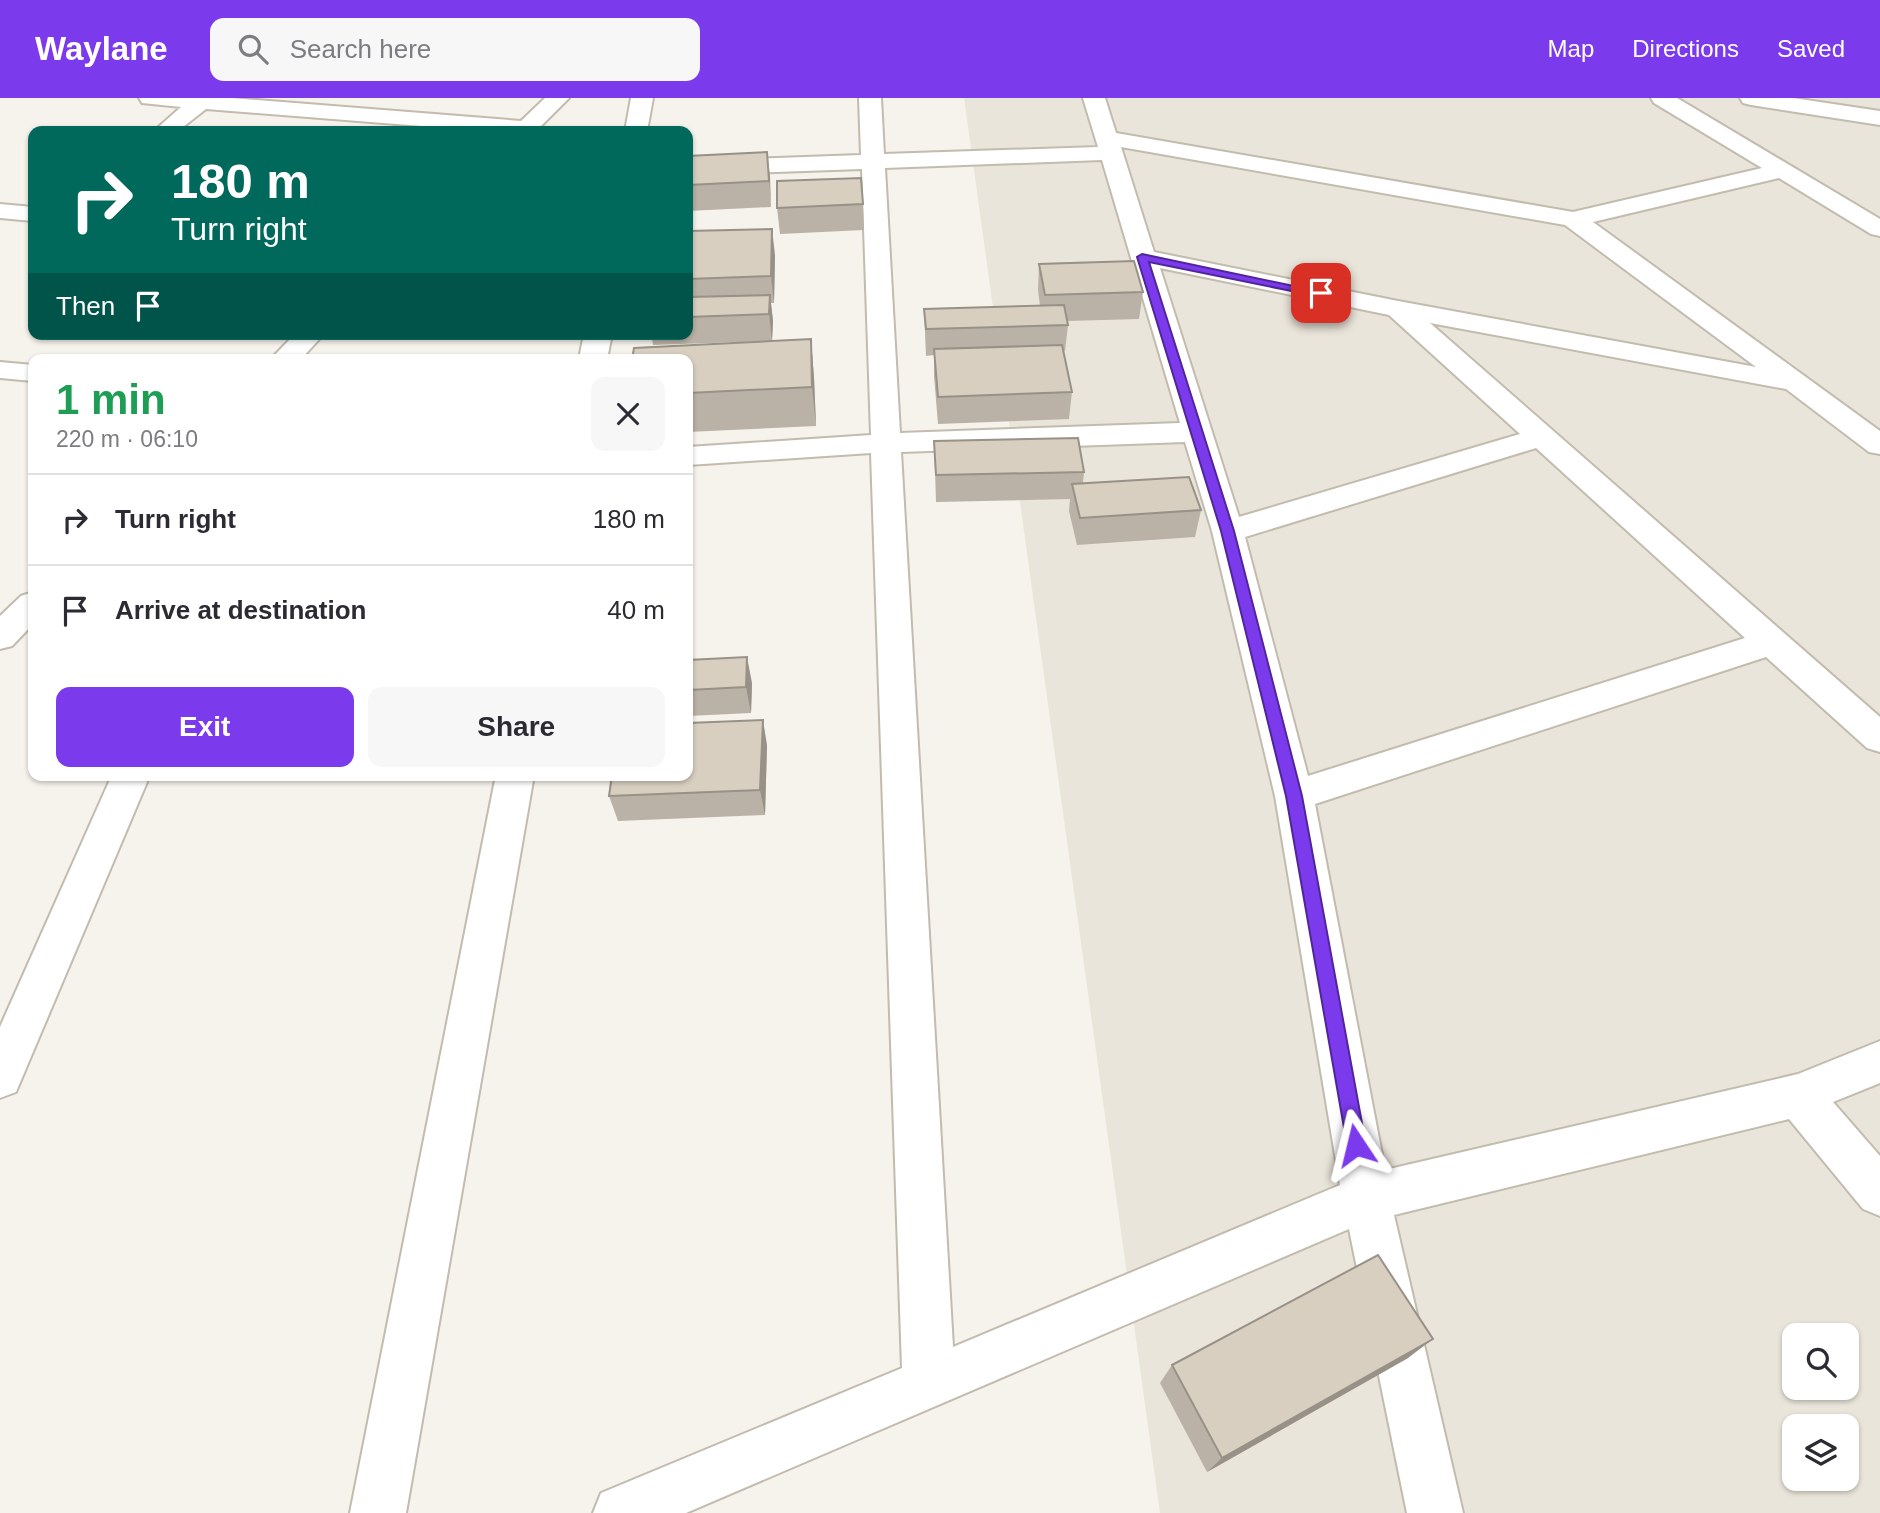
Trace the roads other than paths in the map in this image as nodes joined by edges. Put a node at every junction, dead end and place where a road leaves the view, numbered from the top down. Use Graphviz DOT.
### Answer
graph roads {
  1 [pos="150,98"];
  2 [pos="558,98"];
  3 [pos="642,98"];
  4 [pos="870,98"];
  5 [pos="1094,98"];
  6 [pos="1662,98"];
  7 [pos="1751,98"];
  8 [pos="201,102"];
  9 [pos="1880,118"];
  10 [pos="171,126"];
  11 [pos="479,126"];
  12 [pos="529,126"];
  13 [pos="637,126"];
  14 [pos="1108,146"];
  15 [pos="873,161"];
  16 [pos="693,167"];
  17 [pos="1784,170"];
  18 [pos="0,211"];
  19 [pos="28,214"];
  20 [pos="1573,219"];
  21 [pos="1880,229"];
  22 [pos="1142,257"];
  23 [pos="1398,309"];
  24 [pos="305,340"];
  25 [pos="290,354"];
  26 [pos="0,370"];
  27 [pos="28,373"];
  28 [pos="1792,382"];
  29 [pos="1197,432"];
  30 [pos="1542,438"];
  31 [pos="885,443"];
  32 [pos="1880,445"];
  33 [pos="693,456"];
  34 [pos="1228,531"];
  35 [pos="19,608"];
  36 [pos="0,637"];
  37 [pos="1772,642"];
  38 [pos="1880,738"];
  39 [pos="128,781"];
  40 [pos="514,781"];
  41 [pos="1294,796"];
  42 [pos="1880,1062"];
  43 [pos="0,1077"];
  44 [pos="1798,1095"];
  45 [pos="1880,1192"];
  46 [pos="1366,1198"];
  47 [pos="929,1382"];
  48 [pos="378,1513"];
  49 [pos="621,1513"];
  50 [pos="1435,1513"];
  1 -- 8 [label="street"];
  2 -- 12 [label="street"];
  3 -- 13 [label="street"];
  4 -- 15 [label="street"];
  5 -- 14 [label="street"];
  6 -- 17 [label="street"];
  7 -- 9 [label="street"];
  8 -- 10 [label="street"];
  8 -- 11 [label="street"];
  14 -- 15 [label="street"];
  14 -- 20 [label="street"];
  14 -- 22 [label="street"];
  15 -- 16 [label="street"];
  15 -- 31 [label="street"];
  17 -- 20 [label="street"];
  17 -- 21 [label="street"];
  18 -- 19 [label="street"];
  20 -- 28 [label="street"];
  22 -- 23 [label="street"];
  22 -- 29 [label="street"];
  23 -- 28 [label="street"];
  23 -- 30 [label="street"];
  24 -- 25 [label="street"];
  26 -- 27 [label="street"];
  28 -- 32 [label="street"];
  29 -- 31 [label="street"];
  29 -- 34 [label="street"];
  30 -- 34 [label="street"];
  30 -- 37 [label="street"];
  31 -- 33 [label="street"];
  31 -- 47 [label="street"];
  34 -- 41 [label="street"];
  35 -- 36 [label="street"];
  37 -- 38 [label="street"];
  37 -- 41 [label="street"];
  39 -- 43 [label="street"];
  40 -- 48 [label="street"];
  41 -- 46 [label="street"];
  42 -- 44 [label="street"];
  44 -- 45 [label="street"];
  44 -- 46 [label="street"];
  46 -- 47 [label="street"];
  46 -- 50 [label="street"];
  47 -- 49 [label="street"];
}
